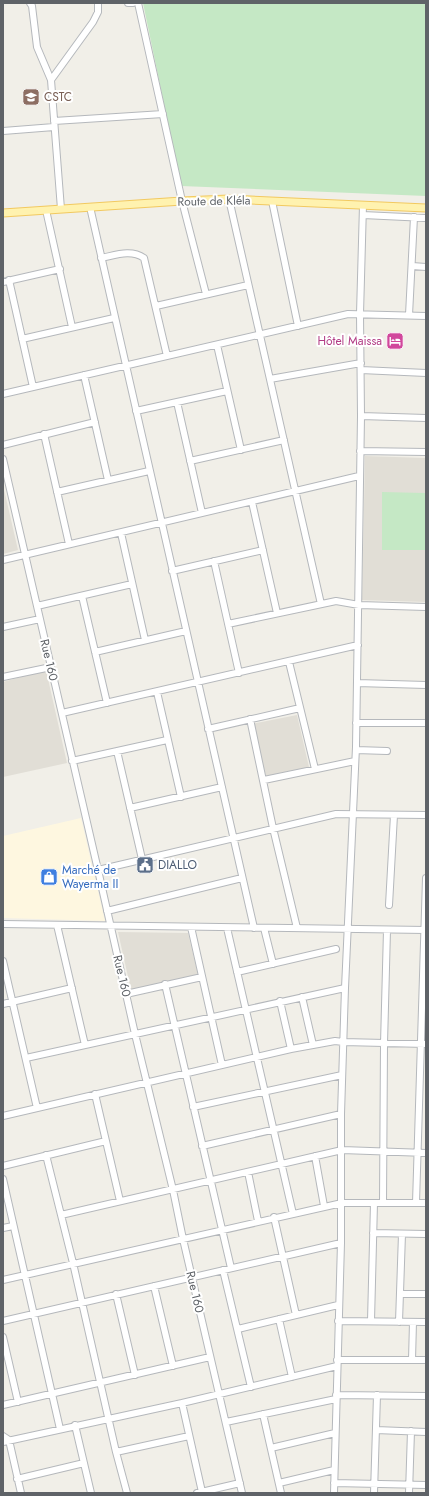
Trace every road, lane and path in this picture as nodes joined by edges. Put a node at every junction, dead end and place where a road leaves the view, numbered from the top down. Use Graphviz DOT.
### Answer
graph roads {
  1 [pos="98,3"];
  2 [pos="128,3"];
  3 [pos="133,3"];
  4 [pos="138,3"];
  5 [pos="32,4"];
  6 [pos="51,80"];
  7 [pos="162,114"];
  8 [pos="54,124"];
  9 [pos="3,131"];
  10 [pos="229,199"];
  11 [pos="182,201"];
  12 [pos="272,201"];
  13 [pos="363,205"];
  14 [pos="90,207"];
  15 [pos="426,208"];
  16 [pos="61,209"];
  17 [pos="46,210"];
  18 [pos="3,213"];
  19 [pos="363,215"];
  20 [pos="414,217"];
  21 [pos="426,218"];
  22 [pos="101,258"];
  23 [pos="412,266"];
  24 [pos="426,267"];
  25 [pos="60,269"];
  26 [pos="6,281"];
  27 [pos="248,285"];
  28 [pos="206,294"];
  29 [pos="156,306"];
  30 [pos="360,314"];
  31 [pos="409,315"];
  32 [pos="426,316"];
  33 [pos="114,318"];
  34 [pos="298,326"];
  35 [pos="72,327"];
  36 [pos="260,335"];
  37 [pos="22,339"];
  38 [pos="217,344"];
  39 [pos="167,356"];
  40 [pos="361,363"];
  41 [pos="125,365"];
  42 [pos="361,370"];
  43 [pos="426,373"];
  44 [pos="84,375"];
  45 [pos="270,379"];
  46 [pos="33,387"];
  47 [pos="227,390"];
  48 [pos="3,394"];
  49 [pos="177,402"];
  50 [pos="136,411"];
  51 [pos="361,416"];
  52 [pos="426,418"];
  53 [pos="94,422"];
  54 [pos="44,434"];
  55 [pos="284,440"];
  56 [pos="3,444"];
  57 [pos="241,450"];
  58 [pos="360,451"];
  59 [pos="426,452"];
  60 [pos="3,459"];
  61 [pos="190,461"];
  62 [pos="150,471"];
  63 [pos="359,476"];
  64 [pos="108,480"];
  65 [pos="295,491"];
  66 [pos="57,492"];
  67 [pos="252,502"];
  68 [pos="202,513"];
  69 [pos="162,523"];
  70 [pos="120,533"];
  71 [pos="69,544"];
  72 [pos="263,550"];
  73 [pos="25,555"];
  74 [pos="3,560"];
  75 [pos="214,561"];
  76 [pos="172,571"];
  77 [pos="132,584"];
  78 [pos="82,596"];
  79 [pos="321,604"];
  80 [pos="359,605"];
  81 [pos="37,606"];
  82 [pos="426,607"];
  83 [pos="277,614"];
  84 [pos="40,619"];
  85 [pos="228,624"];
  86 [pos="3,627"];
  87 [pos="186,631"];
  88 [pos="145,640"];
  89 [pos="358,645"];
  90 [pos="95,652"];
  91 [pos="289,662"];
  92 [pos="51,666"];
  93 [pos="238,673"];
  94 [pos="3,678"];
  95 [pos="197,682"];
  96 [pos="357,683"];
  97 [pos="426,685"];
  98 [pos="156,692"];
  99 [pos="107,703"];
  100 [pos="300,708"];
  101 [pos="62,713"];
  102 [pos="250,719"];
  103 [pos="356,723"];
  104 [pos="426,724"];
  105 [pos="208,729"];
  106 [pos="167,740"];
  107 [pos="356,750"];
  108 [pos="117,751"];
  109 [pos="387,751"];
  110 [pos="72,761"];
  111 [pos="355,761"];
  112 [pos="315,769"];
  113 [pos="264,780"];
  114 [pos="222,787"];
  115 [pos="181,797"];
  116 [pos="130,808"];
  117 [pos="353,814"];
  118 [pos="394,815"];
  119 [pos="426,815"];
  120 [pos="273,828"];
  121 [pos="233,838"];
  122 [pos="142,859"];
  123 [pos="98,870"];
  124 [pos="242,878"];
  125 [pos="426,878"];
  126 [pos="426,891"];
  127 [pos="389,905"];
  128 [pos="108,911"];
  129 [pos="3,924"];
  130 [pos="57,925"];
  131 [pos="110,926"];
  132 [pos="191,927"];
  133 [pos="227,928"];
  134 [pos="254,928"];
  135 [pos="264,928"];
  136 [pos="297,928"];
  137 [pos="347,929"];
  138 [pos="387,930"];
  139 [pos="425,930"];
  140 [pos="336,949"];
  141 [pos="3,961"];
  142 [pos="273,964"];
  143 [pos="237,972"];
  144 [pos="202,977"];
  145 [pos="166,984"];
  146 [pos="72,988"];
  147 [pos="345,988"];
  148 [pos="126,994"];
  149 [pos="302,997"];
  150 [pos="13,1001"];
  151 [pos="280,1001"];
  152 [pos="3,1004"];
  153 [pos="246,1009"];
  154 [pos="211,1017"];
  155 [pos="174,1025"];
  156 [pos="135,1034"];
  157 [pos="343,1042"];
  158 [pos="384,1044"];
  159 [pos="423,1044"];
  160 [pos="85,1045"];
  161 [pos="313,1045"];
  162 [pos="291,1049"];
  163 [pos="257,1057"];
  164 [pos="26,1058"];
  165 [pos="222,1065"];
  166 [pos="185,1073"];
  167 [pos="342,1075"];
  168 [pos="423,1077"];
  169 [pos="146,1082"];
  170 [pos="265,1092"];
  171 [pos="95,1094"];
  172 [pos="193,1107"];
  173 [pos="37,1108"];
  174 [pos="341,1114"];
  175 [pos="3,1116"];
  176 [pos="274,1130"];
  177 [pos="106,1141"];
  178 [pos="202,1146"];
  179 [pos="342,1150"];
  180 [pos="383,1152"];
  181 [pos="419,1153"];
  182 [pos="426,1153"];
  183 [pos="46,1155"];
  184 [pos="315,1156"];
  185 [pos="281,1164"];
  186 [pos="3,1166"];
  187 [pos="248,1172"];
  188 [pos="3,1179"];
  189 [pos="210,1180"];
  190 [pos="173,1190"];
  191 [pos="120,1201"];
  192 [pos="342,1203"];
  193 [pos="374,1203"];
  194 [pos="383,1203"];
  195 [pos="416,1203"];
  196 [pos="426,1203"];
  197 [pos="324,1206"];
  198 [pos="293,1214"];
  199 [pos="61,1216"];
  200 [pos="274,1218"];
  201 [pos="258,1221"];
  202 [pos="13,1226"];
  203 [pos="3,1228"];
  204 [pos="221,1230"];
  205 [pos="373,1233"];
  206 [pos="402,1234"];
  207 [pos="426,1234"];
  208 [pos="183,1239"];
  209 [pos="341,1243"];
  210 [pos="283,1256"];
  211 [pos="73,1263"];
  212 [pos="231,1268"];
  213 [pos="223,1270"];
  214 [pos="25,1275"];
  215 [pos="192,1277"];
  216 [pos="3,1280"];
  217 [pos="154,1286"];
  218 [pos="116,1294"];
  219 [pos="400,1294"];
  220 [pos="426,1294"];
  221 [pos="81,1303"];
  222 [pos="338,1305"];
  223 [pos="33,1313"];
  224 [pos="296,1314"];
  225 [pos="279,1319"];
  226 [pos="3,1321"];
  227 [pos="338,1321"];
  228 [pos="371,1321"];
  229 [pos="399,1322"];
  230 [pos="413,1322"];
  231 [pos="426,1322"];
  232 [pos="238,1329"];
  233 [pos="3,1337"];
  234 [pos="210,1357"];
  235 [pos="412,1360"];
  236 [pos="426,1360"];
  237 [pos="337,1363"];
  238 [pos="173,1366"];
  239 [pos="135,1375"];
  240 [pos="292,1376"];
  241 [pos="100,1384"];
  242 [pos="251,1387"];
  243 [pos="53,1394"];
  244 [pos="220,1394"];
  245 [pos="377,1395"];
  246 [pos="426,1396"];
  247 [pos="336,1397"];
  248 [pos="18,1402"];
  249 [pos="182,1403"];
  250 [pos="3,1405"];
  251 [pos="263,1414"];
  252 [pos="108,1418"];
  253 [pos="226,1422"];
  254 [pos="75,1425"];
  255 [pos="60,1428"];
  256 [pos="376,1430"];
  257 [pos="411,1431"];
  258 [pos="426,1432"];
  259 [pos="335,1434"];
  260 [pos="3,1436"];
  261 [pos="189,1436"];
  262 [pos="6,1441"];
  263 [pos="271,1448"];
  264 [pos="116,1452"];
  265 [pos="84,1463"];
  266 [pos="334,1470"];
  267 [pos="17,1479"];
  268 [pos="240,1483"];
  269 [pos="278,1483"];
  270 [pos="334,1483"];
  271 [pos="374,1484"];
  272 [pos="409,1485"];
  273 [pos="426,1485"];
  274 [pos="199,1492"];
  275 [pos="20,1493"];
  276 [pos="91,1493"];
  277 [pos="127,1493"];
  278 [pos="242,1493"];
  279 [pos="281,1493"];
  280 [pos="334,1493"];
  281 [pos="374,1493"];
  282 [pos="409,1493"];
  1 -- 6 [label="street"];
  2 -- 3 [label="street"];
  4 -- 7 [label="street"];
  5 -- 6 [label="street"];
  6 -- 8 [label="street"];
  7 -- 8 [label="street"];
  7 -- 11 [label="street"];
  8 -- 9 [label="street"];
  8 -- 16 [label="street"];
  10 -- 11 [label="main road, Route de Kléla"];
  10 -- 12 [label="main road, Route de Kléla"];
  10 -- 27 [label="street"];
  11 -- 14 [label="main road, Route de Kléla"];
  11 -- 28 [label="street"];
  12 -- 13 [label="main road, Route de Kléla"];
  12 -- 34 [label="street"];
  13 -- 15 [label="main road, Route de Kléla"];
  13 -- 19 [label="street"];
  14 -- 16 [label="main road, Route de Kléla"];
  14 -- 22 [label="street"];
  16 -- 17 [label="main road, Route de Kléla"];
  17 -- 18 [label="main road, Route de Kléla"];
  17 -- 25 [label="street"];
  19 -- 20 [label="street"];
  19 -- 30 [label="street"];
  20 -- 21 [label="street"];
  20 -- 23 [label="street"];
  22 -- 29 [label="street"];
  22 -- 33 [label="street"];
  23 -- 24 [label="street"];
  23 -- 31 [label="street"];
  25 -- 26 [label="street"];
  25 -- 35 [label="street"];
  26 -- 37 [label="street"];
  27 -- 28 [label="street"];
  27 -- 36 [label="street"];
  28 -- 29 [label="street"];
  29 -- 39 [label="street"];
  30 -- 31 [label="street"];
  30 -- 34 [label="street"];
  30 -- 40 [label="street"];
  31 -- 32 [label="street"];
  33 -- 35 [label="street"];
  33 -- 41 [label="street"];
  34 -- 36 [label="street"];
  35 -- 37 [label="street"];
  36 -- 38 [label="street"];
  36 -- 45 [label="street"];
  37 -- 46 [label="street"];
  38 -- 39 [label="street"];
  38 -- 47 [label="street"];
  39 -- 41 [label="street"];
  40 -- 42 [label="street"];
  40 -- 45 [label="street"];
  41 -- 44 [label="street"];
  41 -- 50 [label="street"];
  42 -- 43 [label="street"];
  42 -- 51 [label="street"];
  44 -- 46 [label="street"];
  44 -- 53 [label="street"];
  45 -- 55 [label="street"];
  46 -- 48 [label="street"];
  47 -- 49 [label="street"];
  47 -- 57 [label="street"];
  49 -- 50 [label="street"];
  49 -- 61 [label="street"];
  50 -- 62 [label="street"];
  51 -- 52 [label="street"];
  51 -- 58 [label="street"];
  53 -- 54 [label="street"];
  53 -- 64 [label="street"];
  54 -- 56 [label="street"];
  54 -- 66 [label="street"];
  55 -- 57 [label="street"];
  55 -- 65 [label="street"];
  57 -- 61 [label="street"];
  58 -- 59 [label="street"];
  58 -- 63 [label="street"];
  60 -- 73 [label="street, Rue 160"];
  61 -- 68 [label="street"];
  62 -- 64 [label="street"];
  62 -- 69 [label="street"];
  63 -- 65 [label="street"];
  63 -- 80 [label="street"];
  64 -- 66 [label="street"];
  65 -- 67 [label="street"];
  65 -- 79 [label="street"];
  66 -- 71 [label="street"];
  67 -- 68 [label="street"];
  67 -- 72 [label="street"];
  68 -- 69 [label="street"];
  69 -- 70 [label="street"];
  69 -- 76 [label="street"];
  70 -- 71 [label="street"];
  70 -- 77 [label="street"];
  71 -- 73 [label="street"];
  72 -- 75 [label="street"];
  72 -- 83 [label="street"];
  73 -- 74 [label="street"];
  73 -- 81 [label="street, Rue 160"];
  75 -- 76 [label="street"];
  75 -- 85 [label="street"];
  76 -- 87 [label="street"];
  77 -- 78 [label="street"];
  77 -- 88 [label="street"];
  78 -- 81 [label="street"];
  78 -- 90 [label="street"];
  79 -- 80 [label="street"];
  79 -- 83 [label="street"];
  80 -- 82 [label="street"];
  80 -- 89 [label="street"];
  81 -- 84 [label="street, Rue 160"];
  83 -- 85 [label="street"];
  84 -- 86 [label="street"];
  84 -- 92 [label="street, Rue 160"];
  85 -- 93 [label="street"];
  87 -- 88 [label="street"];
  87 -- 95 [label="street"];
  88 -- 90 [label="street"];
  89 -- 91 [label="street"];
  89 -- 96 [label="street"];
  90 -- 99 [label="street"];
  91 -- 93 [label="street"];
  91 -- 100 [label="street"];
  92 -- 94 [label="street"];
  92 -- 101 [label="street, Rue 160"];
  93 -- 95 [label="street"];
  95 -- 98 [label="street"];
  95 -- 105 [label="street"];
  96 -- 97 [label="street"];
  96 -- 103 [label="street"];
  98 -- 99 [label="street"];
  98 -- 106 [label="street"];
  99 -- 101 [label="street"];
  100 -- 102 [label="street"];
  100 -- 112 [label="street"];
  101 -- 110 [label="street, Rue 160"];
  102 -- 105 [label="street"];
  102 -- 113 [label="street"];
  103 -- 104 [label="street"];
  103 -- 107 [label="street"];
  105 -- 114 [label="street"];
  106 -- 108 [label="street"];
  106 -- 115 [label="street"];
  107 -- 109 [label="street"];
  107 -- 111 [label="street"];
  108 -- 110 [label="street"];
  108 -- 116 [label="street"];
  110 -- 123 [label="street, Rue 160"];
  111 -- 112 [label="street"];
  111 -- 117 [label="street"];
  112 -- 113 [label="street"];
  113 -- 120 [label="street"];
  114 -- 115 [label="street"];
  114 -- 121 [label="street"];
  115 -- 116 [label="street"];
  116 -- 122 [label="street"];
  117 -- 118 [label="street"];
  117 -- 120 [label="street"];
  117 -- 137 [label="street"];
  118 -- 119 [label="street"];
  118 -- 127 [label="street"];
  120 -- 121 [label="street"];
  120 -- 136 [label="street"];
  121 -- 122 [label="street"];
  121 -- 124 [label="street"];
  122 -- 123 [label="street"];
  123 -- 128 [label="street, Rue 160"];
  124 -- 128 [label="street"];
  124 -- 134 [label="street"];
  125 -- 126 [label="street"];
  126 -- 139 [label="street"];
  128 -- 131 [label="street, Rue 160"];
  129 -- 130 [label="street"];
  130 -- 131 [label="street"];
  130 -- 146 [label="street"];
  131 -- 132 [label="street"];
  131 -- 148 [label="street, Rue 160"];
  132 -- 133 [label="street"];
  132 -- 144 [label="street"];
  133 -- 134 [label="street"];
  133 -- 143 [label="street"];
  134 -- 135 [label="street"];
  135 -- 136 [label="street"];
  135 -- 142 [label="street"];
  136 -- 137 [label="street"];
  137 -- 138 [label="street"];
  137 -- 147 [label="street"];
  138 -- 139 [label="street"];
  138 -- 158 [label="street"];
  139 -- 159 [label="street"];
  140 -- 142 [label="street"];
  141 -- 150 [label="street"];
  142 -- 143 [label="street"];
  143 -- 153 [label="street"];
  144 -- 145 [label="street"];
  144 -- 154 [label="street"];
  145 -- 148 [label="street"];
  145 -- 155 [label="street"];
  146 -- 150 [label="street"];
  146 -- 160 [label="street"];
  147 -- 149 [label="street"];
  147 -- 157 [label="street"];
  148 -- 156 [label="street, Rue 160"];
  149 -- 151 [label="street"];
  149 -- 161 [label="street"];
  150 -- 152 [label="street"];
  150 -- 164 [label="street"];
  151 -- 153 [label="street"];
  151 -- 162 [label="street"];
  153 -- 154 [label="street"];
  153 -- 163 [label="street"];
  154 -- 155 [label="street"];
  154 -- 165 [label="street"];
  155 -- 156 [label="street"];
  155 -- 166 [label="street"];
  156 -- 160 [label="street"];
  156 -- 169 [label="street, Rue 160"];
  157 -- 158 [label="street"];
  157 -- 161 [label="street"];
  157 -- 167 [label="street"];
  158 -- 159 [label="street"];
  158 -- 180 [label="street"];
  159 -- 168 [label="street"];
  160 -- 164 [label="street"];
  161 -- 162 [label="street"];
  162 -- 163 [label="street"];
  163 -- 165 [label="street"];
  163 -- 170 [label="street"];
  164 -- 173 [label="street"];
  165 -- 166 [label="street"];
  166 -- 169 [label="street"];
  166 -- 172 [label="street"];
  167 -- 170 [label="street"];
  167 -- 174 [label="street"];
  168 -- 181 [label="street"];
  169 -- 171 [label="street"];
  169 -- 190 [label="street, Rue 160"];
  170 -- 172 [label="street"];
  170 -- 176 [label="street"];
  171 -- 173 [label="street"];
  171 -- 177 [label="street"];
  172 -- 178 [label="street"];
  173 -- 175 [label="street"];
  174 -- 176 [label="street"];
  174 -- 179 [label="street"];
  176 -- 178 [label="street"];
  176 -- 185 [label="street"];
  177 -- 183 [label="street"];
  177 -- 191 [label="street"];
  178 -- 189 [label="street"];
  179 -- 180 [label="street"];
  179 -- 184 [label="street"];
  179 -- 192 [label="street"];
  180 -- 181 [label="street"];
  180 -- 194 [label="street"];
  181 -- 182 [label="street"];
  181 -- 195 [label="street"];
  183 -- 186 [label="street"];
  183 -- 199 [label="street"];
  184 -- 185 [label="street"];
  184 -- 197 [label="street"];
  185 -- 187 [label="street"];
  185 -- 198 [label="street"];
  187 -- 189 [label="street"];
  187 -- 201 [label="street"];
  188 -- 202 [label="street"];
  189 -- 190 [label="street"];
  189 -- 204 [label="street"];
  190 -- 191 [label="street"];
  190 -- 208 [label="street, Rue 160"];
  191 -- 199 [label="street"];
  192 -- 193 [label="street"];
  192 -- 197 [label="street"];
  192 -- 209 [label="street"];
  193 -- 194 [label="street"];
  193 -- 205 [label="street"];
  194 -- 195 [label="street"];
  195 -- 196 [label="street"];
  197 -- 198 [label="street"];
  198 -- 200 [label="street"];
  199 -- 211 [label="street"];
  200 -- 201 [label="street"];
  200 -- 210 [label="street"];
  201 -- 204 [label="street"];
  202 -- 203 [label="street"];
  202 -- 214 [label="street"];
  204 -- 208 [label="street"];
  204 -- 212 [label="street"];
  205 -- 206 [label="street"];
  205 -- 228 [label="street"];
  206 -- 207 [label="street"];
  206 -- 219 [label="street"];
  208 -- 211 [label="street"];
  208 -- 215 [label="street, Rue 160"];
  209 -- 210 [label="street"];
  209 -- 222 [label="street"];
  210 -- 212 [label="street"];
  210 -- 224 [label="street"];
  211 -- 214 [label="street"];
  211 -- 221 [label="street"];
  212 -- 213 [label="street"];
  213 -- 215 [label="street"];
  213 -- 232 [label="street"];
  214 -- 216 [label="street"];
  214 -- 223 [label="street"];
  215 -- 217 [label="street"];
  215 -- 234 [label="street, Rue 160"];
  217 -- 218 [label="street"];
  217 -- 238 [label="street"];
  218 -- 221 [label="street"];
  218 -- 239 [label="street"];
  219 -- 220 [label="street"];
  219 -- 229 [label="street"];
  221 -- 223 [label="street"];
  221 -- 241 [label="street"];
  222 -- 224 [label="street"];
  222 -- 227 [label="street"];
  223 -- 226 [label="street"];
  223 -- 243 [label="street"];
  224 -- 225 [label="street"];
  225 -- 232 [label="street"];
  225 -- 240 [label="street"];
  227 -- 228 [label="street"];
  227 -- 237 [label="street"];
  228 -- 229 [label="street"];
  229 -- 230 [label="street"];
  230 -- 231 [label="street"];
  230 -- 235 [label="street"];
  232 -- 242 [label="street"];
  233 -- 248 [label="street"];
  234 -- 238 [label="street"];
  234 -- 244 [label="street, Rue 160"];
  235 -- 236 [label="street"];
  235 -- 237 [label="street"];
  237 -- 240 [label="street"];
  237 -- 247 [label="street"];
  238 -- 239 [label="street"];
  239 -- 241 [label="street"];
  240 -- 242 [label="street"];
  241 -- 243 [label="street"];
  241 -- 252 [label="street"];
  242 -- 244 [label="street"];
  243 -- 248 [label="street"];
  243 -- 255 [label="street"];
  244 -- 249 [label="street"];
  244 -- 253 [label="street, Rue 160"];
  245 -- 246 [label="street"];
  245 -- 247 [label="street"];
  245 -- 256 [label="street"];
  247 -- 251 [label="street"];
  247 -- 259 [label="street"];
  248 -- 250 [label="street"];
  249 -- 252 [label="street"];
  249 -- 261 [label="street"];
  251 -- 253 [label="street"];
  251 -- 263 [label="street"];
  252 -- 254 [label="street"];
  252 -- 264 [label="street"];
  253 -- 268 [label="street, Rue 160"];
  254 -- 255 [label="street"];
  254 -- 265 [label="street"];
  255 -- 262 [label="street"];
  256 -- 257 [label="street"];
  256 -- 271 [label="street"];
  257 -- 258 [label="street"];
  257 -- 272 [label="street"];
  259 -- 263 [label="street"];
  259 -- 266 [label="street"];
  260 -- 262 [label="street"];
  261 -- 264 [label="street"];
  261 -- 274 [label="street"];
  262 -- 267 [label="street"];
  263 -- 269 [label="street"];
  264 -- 277 [label="street"];
  265 -- 267 [label="street"];
  265 -- 276 [label="street"];
  266 -- 269 [label="street"];
  266 -- 270 [label="street"];
  267 -- 275 [label="street"];
  268 -- 274 [label="street"];
  268 -- 278 [label="street, Rue 160"];
  269 -- 279 [label="street"];
  270 -- 271 [label="street"];
  270 -- 280 [label="street"];
  271 -- 272 [label="street"];
  271 -- 281 [label="street"];
  272 -- 273 [label="street"];
  272 -- 282 [label="street"];
}
